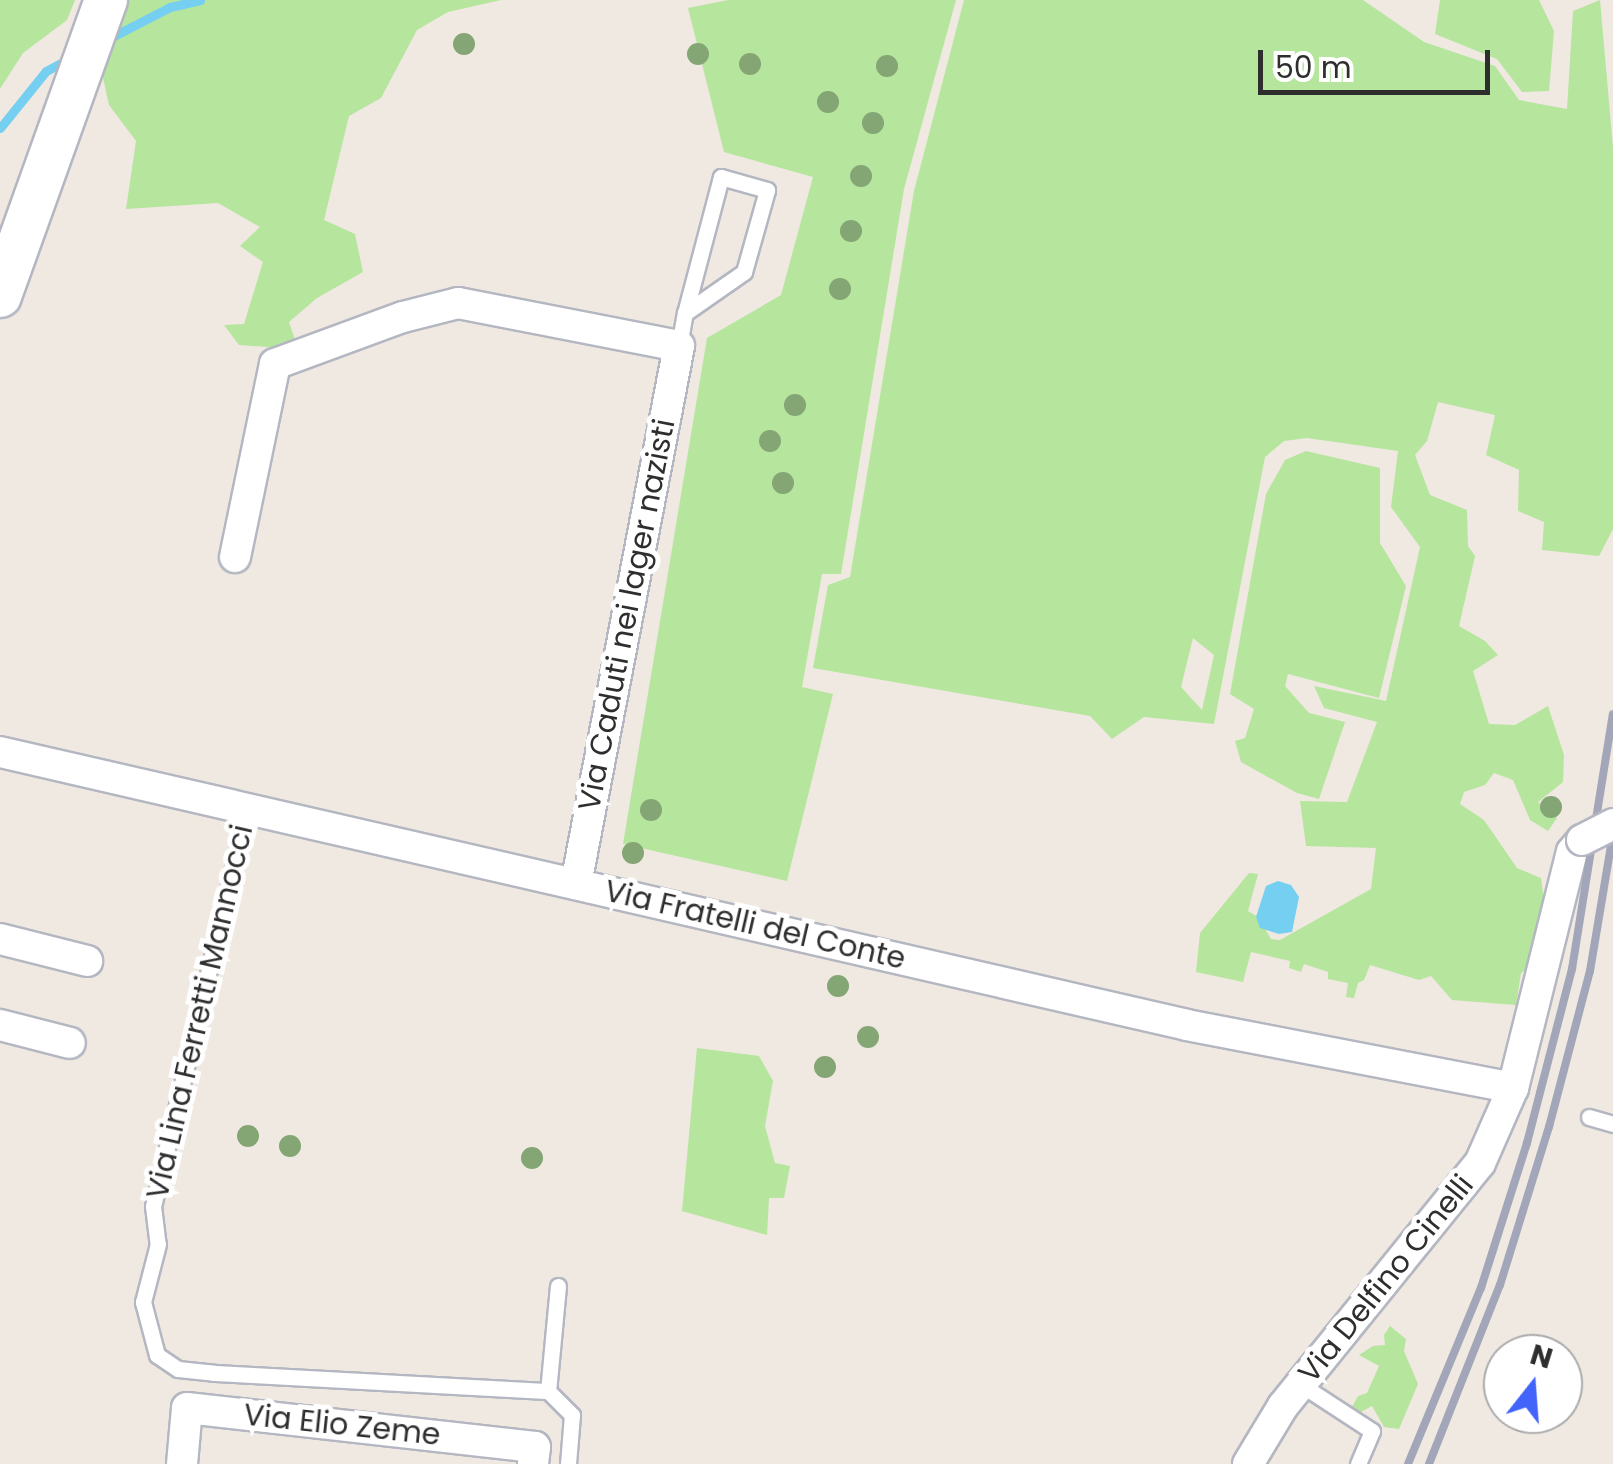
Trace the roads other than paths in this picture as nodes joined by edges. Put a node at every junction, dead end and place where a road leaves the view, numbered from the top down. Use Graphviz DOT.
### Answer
graph roads {
  1 [pos="106,0"];
  2 [pos="0,296"];
  3 [pos="685,314"];
  4 [pos="679,346"];
  5 [pos="234,557"];
  6 [pos="0,752"];
  7 [pos="247,809"];
  8 [pos="1613,824"];
  9 [pos="576,884"];
  10 [pos="0,939"];
  11 [pos="87,961"];
  12 [pos="0,1025"];
  13 [pos="70,1043"];
  14 [pos="1512,1088"];
  15 [pos="1589,1117"];
  16 [pos="1613,1124"];
  17 [pos="558,1286"];
  18 [pos="1300,1384"];
  19 [pos="548,1392"];
  20 [pos="182,1464"];
  21 [pos="533,1464"];
  22 [pos="568,1464"];
  23 [pos="1248,1464"];
  24 [pos="1358,1464"];
  1 -- 2 [label="main road"];
  3 -- 3 [label="lane, Via Caduti nei lager nazisti"];
  3 -- 4 [label="lane, Via Caduti nei lager nazisti"];
  4 -- 5 [label="street"];
  4 -- 9 [label="street, Via Caduti nei lager nazisti"];
  6 -- 7 [label="street, Via Fratelli del Conte"];
  7 -- 9 [label="street, Via Fratelli del Conte"];
  7 -- 19 [label="lane, Via Lina Ferretti Mannocci"];
  8 -- 14 [label="street, Via Delfino Cinelli, bridge"];
  9 -- 14 [label="street, Via Fratelli del Conte"];
  10 -- 11 [label="street"];
  12 -- 13 [label="street"];
  14 -- 18 [label="street, Via Delfino Cinelli"];
  15 -- 16 [label="lane"];
  17 -- 19 [label="lane"];
  18 -- 23 [label="street, Via Delfino Cinelli"];
  18 -- 24 [label="lane"];
  19 -- 22 [label="lane"];
  20 -- 21 [label="street, Via Elio Zeme"];
}
